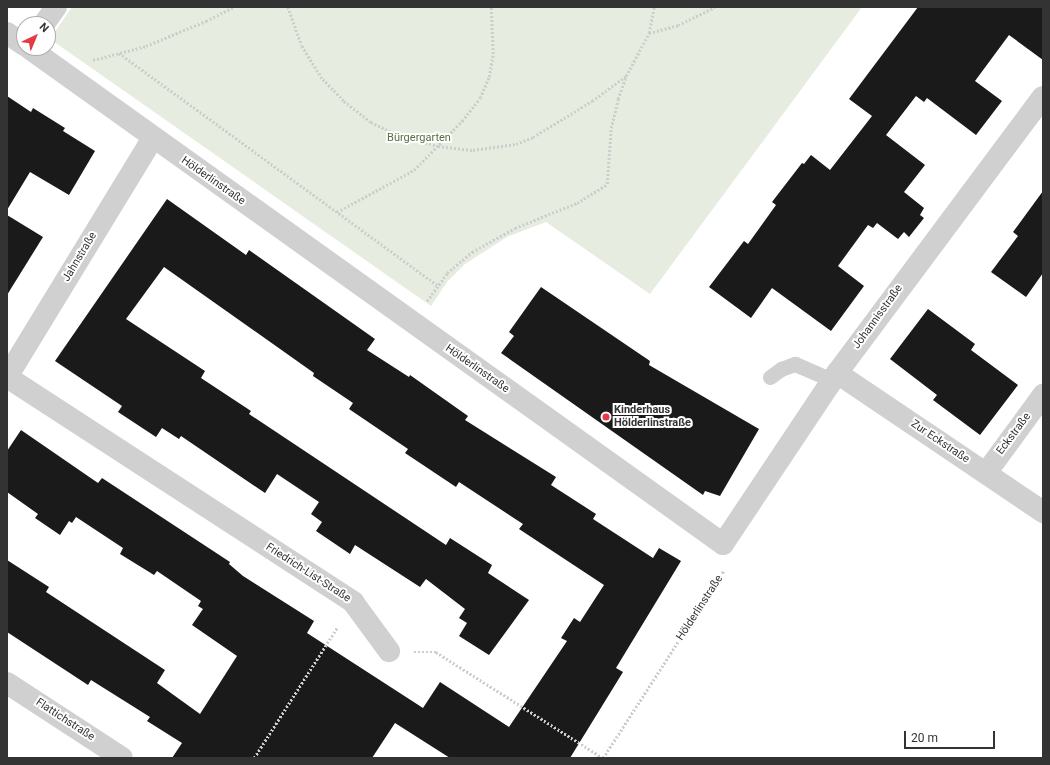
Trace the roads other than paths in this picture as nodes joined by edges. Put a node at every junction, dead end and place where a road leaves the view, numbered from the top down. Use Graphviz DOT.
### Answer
graph roads {
  1 [pos="56,7"];
  2 [pos="50,16"];
  3 [pos="7,33"];
  4 [pos="16,39"];
  5 [pos="40,56"];
  6 [pos="1043,97"];
  7 [pos="153,138"];
  8 [pos="834,376"];
  9 [pos="7,377"];
  10 [pos="770,377"];
  11 [pos="1043,395"];
  12 [pos="986,473"];
  13 [pos="1043,512"];
  14 [pos="723,544"];
  15 [pos="389,651"];
  16 [pos="7,683"];
  17 [pos="122,758"];
  1 -- 2 [label="street"];
  3 -- 4 [label="street"];
  5 -- 7 [label="street, Hölderlinstraße"];
  6 -- 8 [label="street, Johannisstraße"];
  7 -- 9 [label="street, Jahnstraße"];
  7 -- 14 [label="street, Hölderlinstraße"];
  8 -- 10 [label="lane"];
  8 -- 12 [label="street, Zur Eckstraße"];
  8 -- 14 [label="street, Johannisstraße"];
  9 -- 15 [label="street, Friedrich-List-Straße"];
  11 -- 12 [label="street, Eckstraße"];
  12 -- 13 [label="street, Zur Eckstraße"];
  16 -- 17 [label="street, Flattichstraße"];
}
